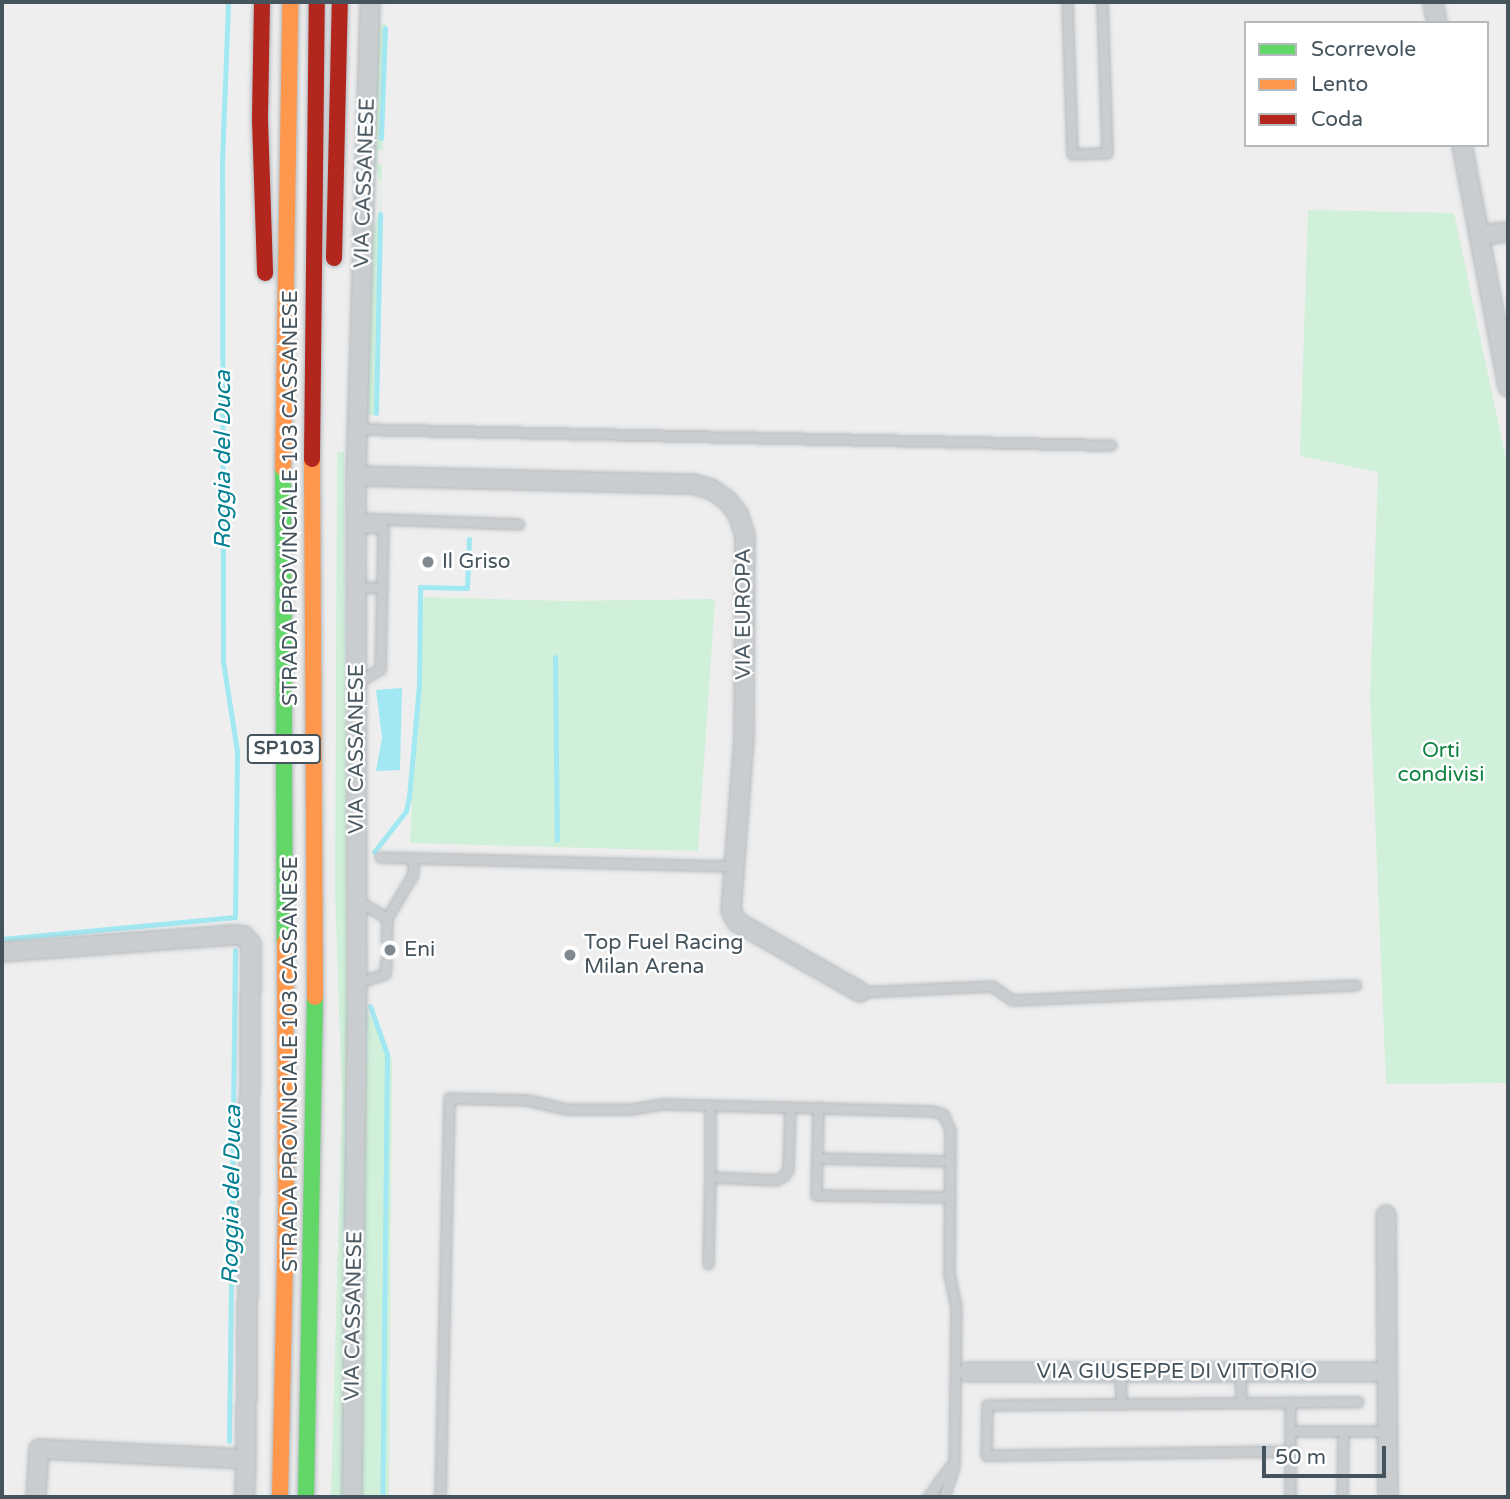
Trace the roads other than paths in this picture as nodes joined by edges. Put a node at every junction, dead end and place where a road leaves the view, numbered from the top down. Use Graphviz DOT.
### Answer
graph roads {
  1 [pos="262,2"];
  2 [pos="290,2"];
  3 [pos="317,2"];
  4 [pos="340,2"];
  5 [pos="370,2"];
  6 [pos="1067,2"];
  7 [pos="1102,2"];
  8 [pos="1433,2"];
  9 [pos="1437,21"];
  10 [pos="1462,147"];
  11 [pos="1508,232"];
  12 [pos="1480,235"];
  13 [pos="334,273"];
  14 [pos="266,294"];
  15 [pos="268,363"];
  16 [pos="1508,387"];
  17 [pos="330,395"];
  18 [pos="358,429"];
  19 [pos="1111,445"];
  20 [pos="356,476"];
  21 [pos="356,522"];
  22 [pos="519,524"];
  23 [pos="382,587"];
  24 [pos="356,588"];
  25 [pos="356,683"];
  26 [pos="312,735"];
  27 [pos="380,857"];
  28 [pos="413,858"];
  29 [pos="733,866"];
  30 [pos="357,900"];
  31 [pos="285,901"];
  32 [pos="387,918"];
  33 [pos="386,941"];
  34 [pos="2,952"];
  35 [pos="386,960"];
  36 [pos="357,983"];
  37 [pos="1356,985"];
  38 [pos="860,992"];
  39 [pos="316,1089"];
  40 [pos="710,1105"];
  41 [pos="790,1107"];
  42 [pos="818,1107"];
  43 [pos="817,1158"];
  44 [pos="950,1161"];
  45 [pos="710,1177"];
  46 [pos="950,1197"];
  47 [pos="1387,1215"];
  48 [pos="327,1265"];
  49 [pos="708,1265"];
  50 [pos="968,1372"];
  51 [pos="1120,1372"];
  52 [pos="1240,1372"];
  53 [pos="1387,1372"];
  54 [pos="1290,1402"];
  55 [pos="1358,1402"];
  56 [pos="1241,1403"];
  57 [pos="1121,1404"];
  58 [pos="1290,1431"];
  59 [pos="1343,1431"];
  60 [pos="1387,1431"];
  61 [pos="1290,1451"];
  62 [pos="955,1456"];
  63 [pos="246,1459"];
  64 [pos="36,1497"];
  65 [pos="244,1497"];
  66 [pos="280,1497"];
  67 [pos="306,1497"];
  68 [pos="352,1497"];
  69 [pos="439,1497"];
  70 [pos="928,1497"];
  71 [pos="943,1497"];
  72 [pos="1290,1497"];
  73 [pos="1342,1497"];
  74 [pos="1388,1497"];
  1 -- 14 [label="highway"];
  2 -- 31 [label="highway, STRADA PROVINCIALE 103 CASSANESE / SP103"];
  3 -- 26 [label="highway, STRADA PROVINCIALE 103 CASSANESE / SP103"];
  4 -- 13 [label="highway"];
  5 -- 18 [label="street, VIA CASSANESE"];
  6 -- 7 [label="lane"];
  8 -- 9 [label="street"];
  10 -- 12 [label="street"];
  11 -- 12 [label="street"];
  12 -- 16 [label="street"];
  15 -- 31 [label="highway, SP103"];
  17 -- 26 [label="highway, SP103"];
  18 -- 19 [label="lane"];
  18 -- 20 [label="street, VIA CASSANESE"];
  20 -- 21 [label="street, VIA CASSANESE"];
  20 -- 29 [label="street, VIA EUROPA"];
  21 -- 22 [label="lane"];
  21 -- 23 [label="lane"];
  21 -- 24 [label="street, VIA CASSANESE"];
  23 -- 24 [label="lane"];
  23 -- 25 [label="lane"];
  24 -- 25 [label="street, VIA CASSANESE"];
  25 -- 30 [label="street, VIA CASSANESE"];
  26 -- 39 [label="highway, STRADA PROVINCIALE 103 CASSANESE / SP103"];
  27 -- 28 [label="lane"];
  28 -- 29 [label="lane"];
  28 -- 32 [label="lane"];
  29 -- 38 [label="street, VIA EUROPA"];
  30 -- 32 [label="lane"];
  30 -- 36 [label="street, VIA CASSANESE"];
  31 -- 66 [label="highway, STRADA PROVINCIALE 103 CASSANESE / SP103"];
  32 -- 33 [label="lane"];
  34 -- 63 [label="street"];
  35 -- 36 [label="lane"];
  36 -- 68 [label="street, VIA CASSANESE"];
  37 -- 38 [label="lane"];
  39 -- 48 [label="highway, SP103"];
  39 -- 67 [label="highway, STRADA PROVINCIALE 103 CASSANESE / SP103"];
  40 -- 41 [label="lane"];
  40 -- 45 [label="lane"];
  40 -- 69 [label="lane"];
  41 -- 42 [label="lane"];
  41 -- 45 [label="lane"];
  42 -- 43 [label="lane"];
  42 -- 44 [label="lane"];
  43 -- 44 [label="lane"];
  43 -- 46 [label="lane"];
  44 -- 46 [label="lane"];
  45 -- 49 [label="lane"];
  46 -- 62 [label="lane"];
  47 -- 53 [label="street"];
  50 -- 51 [label="street, VIA GIUSEPPE DI VITTORIO"];
  51 -- 52 [label="street, VIA GIUSEPPE DI VITTORIO"];
  51 -- 57 [label="lane"];
  52 -- 53 [label="street, VIA GIUSEPPE DI VITTORIO"];
  52 -- 56 [label="lane"];
  53 -- 60 [label="street"];
  54 -- 55 [label="lane"];
  54 -- 56 [label="lane"];
  54 -- 58 [label="lane"];
  56 -- 57 [label="lane"];
  57 -- 61 [label="lane"];
  58 -- 59 [label="lane"];
  58 -- 61 [label="lane"];
  59 -- 60 [label="lane"];
  59 -- 73 [label="lane"];
  60 -- 74 [label="street"];
  61 -- 72 [label="lane"];
  62 -- 70 [label="lane"];
  62 -- 71 [label="lane"];
  63 -- 64 [label="street"];
  63 -- 65 [label="street"];
}
